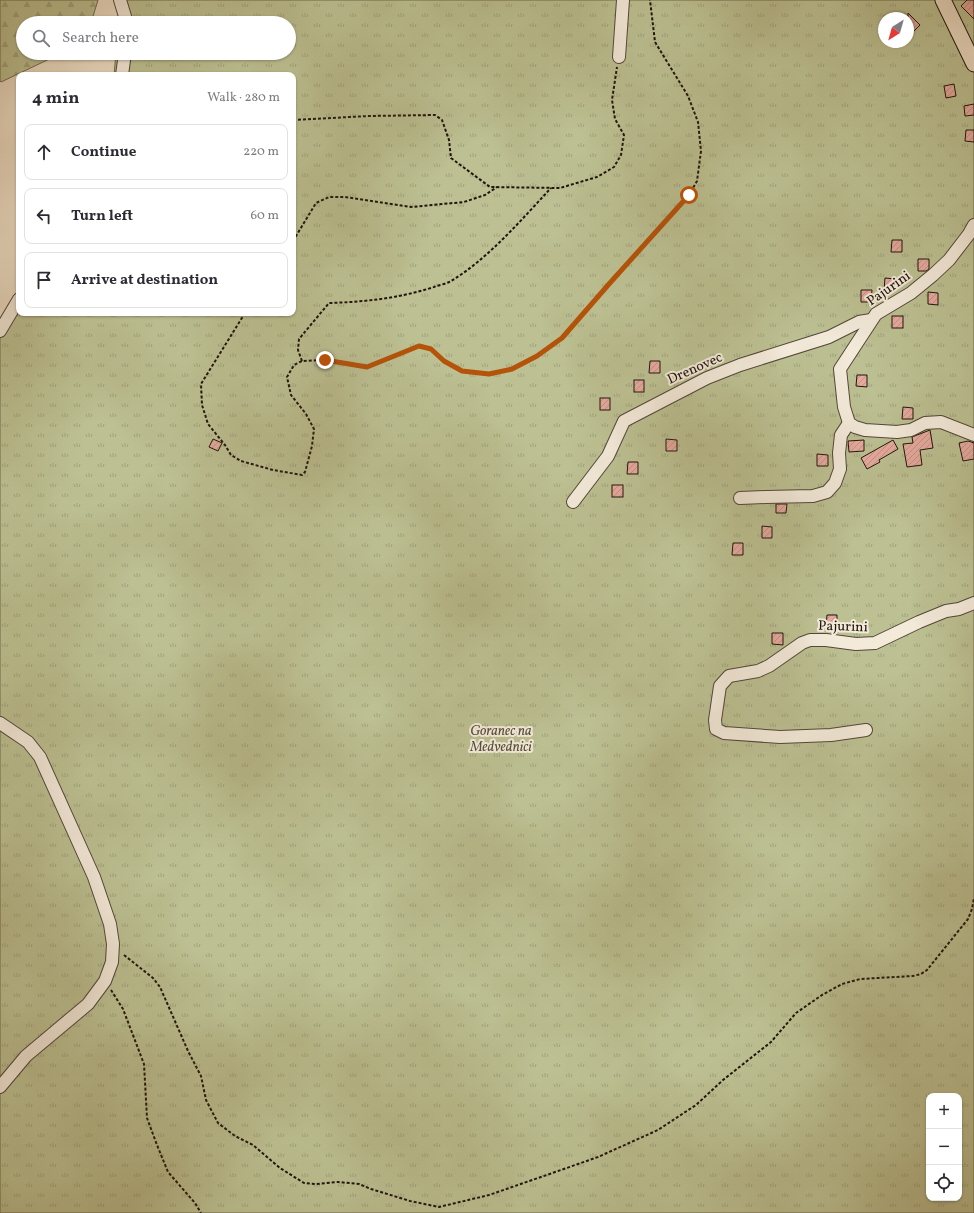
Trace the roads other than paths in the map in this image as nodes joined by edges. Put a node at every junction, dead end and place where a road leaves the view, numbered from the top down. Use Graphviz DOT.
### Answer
graph roads {
  1 [pos="120,0"];
  2 [pos="623,0"];
  3 [pos="943,0"];
  4 [pos="125,16"];
  5 [pos="619,57"];
  6 [pos="124,60"];
  7 [pos="974,64"];
  8 [pos="122,72"];
  9 [pos="974,225"];
  10 [pos="16,304"];
  11 [pos="871,320"];
  12 [pos="0,331"];
  13 [pos="849,423"];
  14 [pos="974,435"];
  15 [pos="740,498"];
  16 [pos="573,502"];
  17 [pos="974,603"];
  18 [pos="0,723"];
  19 [pos="866,730"];
  20 [pos="0,1087"];
  1 -- 4 [label="street"];
  2 -- 5 [label="street"];
  3 -- 7 [label="main road"];
  6 -- 8 [label="street"];
  9 -- 11 [label="street, Pajurini"];
  10 -- 12 [label="street"];
  11 -- 13 [label="street, Pajurini"];
  11 -- 16 [label="street, Drenovec"];
  13 -- 14 [label="street"];
  13 -- 15 [label="street"];
  17 -- 19 [label="street, Pajurini"];
  18 -- 20 [label="street"];
}
